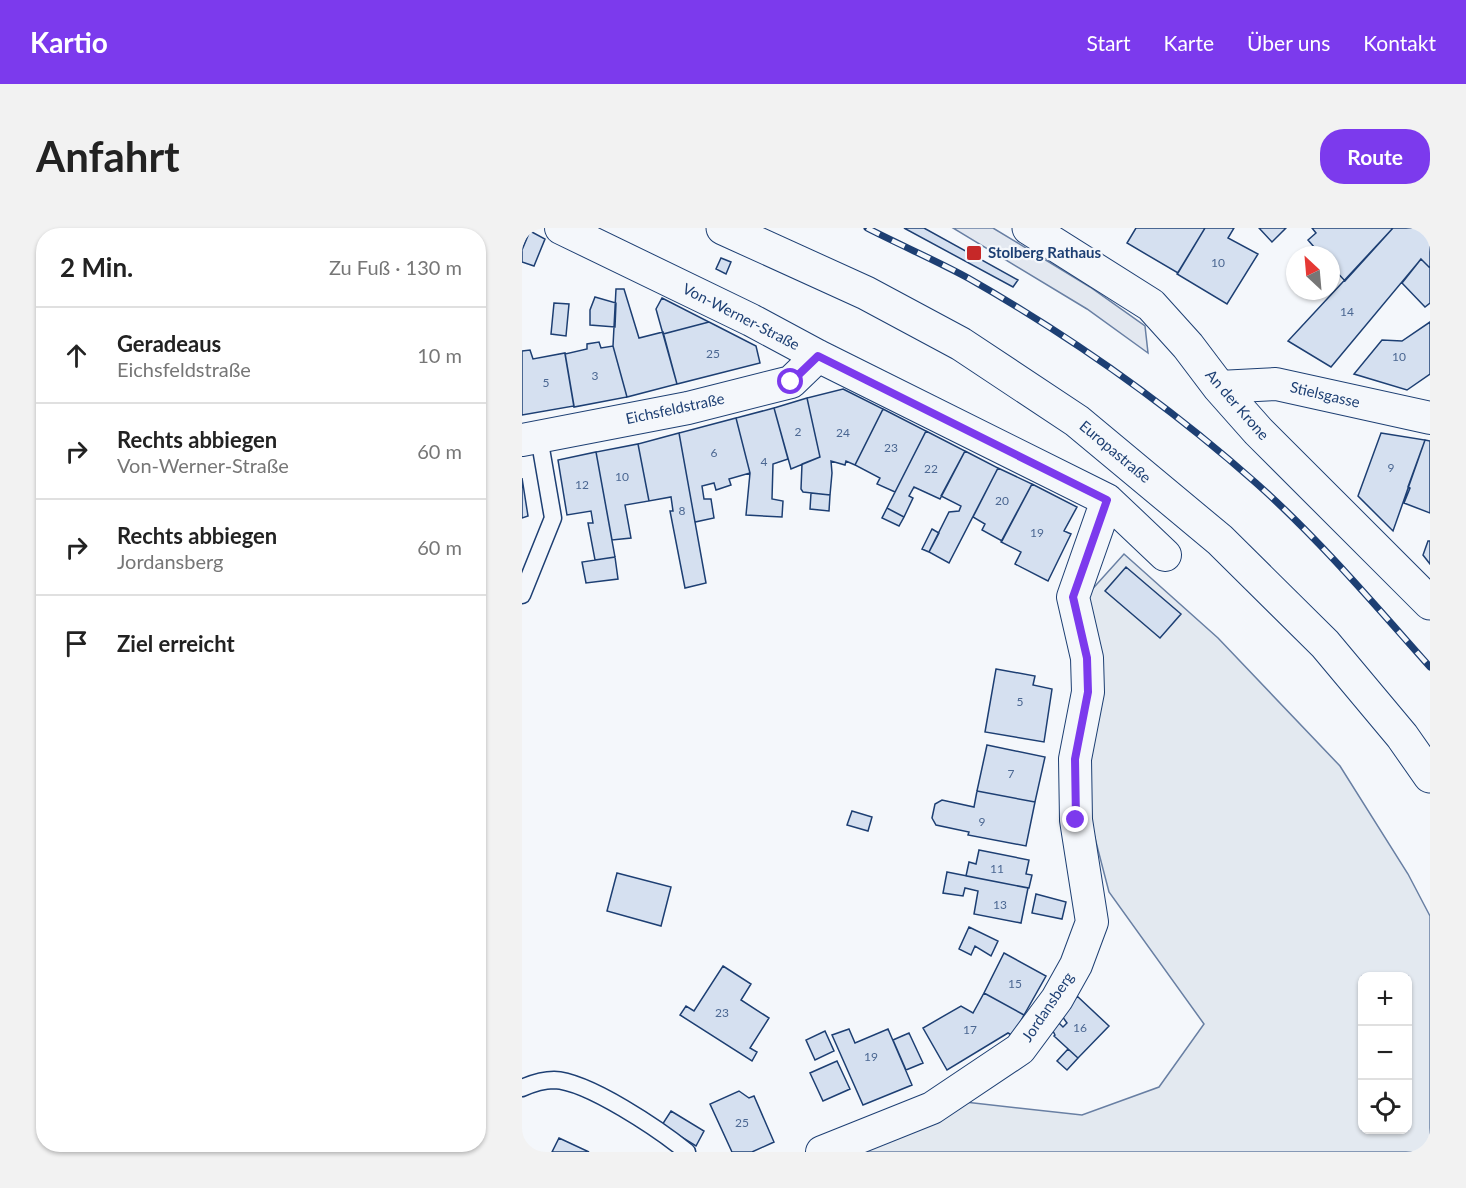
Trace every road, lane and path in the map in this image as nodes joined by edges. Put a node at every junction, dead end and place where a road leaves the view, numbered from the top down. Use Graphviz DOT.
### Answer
graph roads {
  1 [pos="561,228"];
  2 [pos="723,228"];
  3 [pos="1029,228"];
  4 [pos="818,356"];
  5 [pos="1219,387"];
  6 [pos="1430,418"];
  7 [pos="531,439"];
  8 [pos="1107,500"];
  9 [pos="1165,555"];
  10 [pos="522,595"];
  11 [pos="1430,603"];
  12 [pos="1430,776"];
  13 [pos="522,1088"];
  14 [pos="687,1152"];
  15 [pos="822,1152"];
  1 -- 4 [label="street, Von-Werner-Straße"];
  2 -- 12 [label="main road, Europastraße"];
  3 -- 5 [label="main road, An der Krone"];
  4 -- 7 [label="street, Eichsfeldstraße"];
  4 -- 8 [label="street, Von-Werner-Straße"];
  5 -- 6 [label="street, Stielsgasse"];
  5 -- 11 [label="main road, An der Krone"];
  7 -- 10 [label="lane"];
  8 -- 9 [label="street, Von-Werner-Straße"];
  8 -- 15 [label="street, Jordansberg"];
  13 -- 14 [label="lane"];
}
